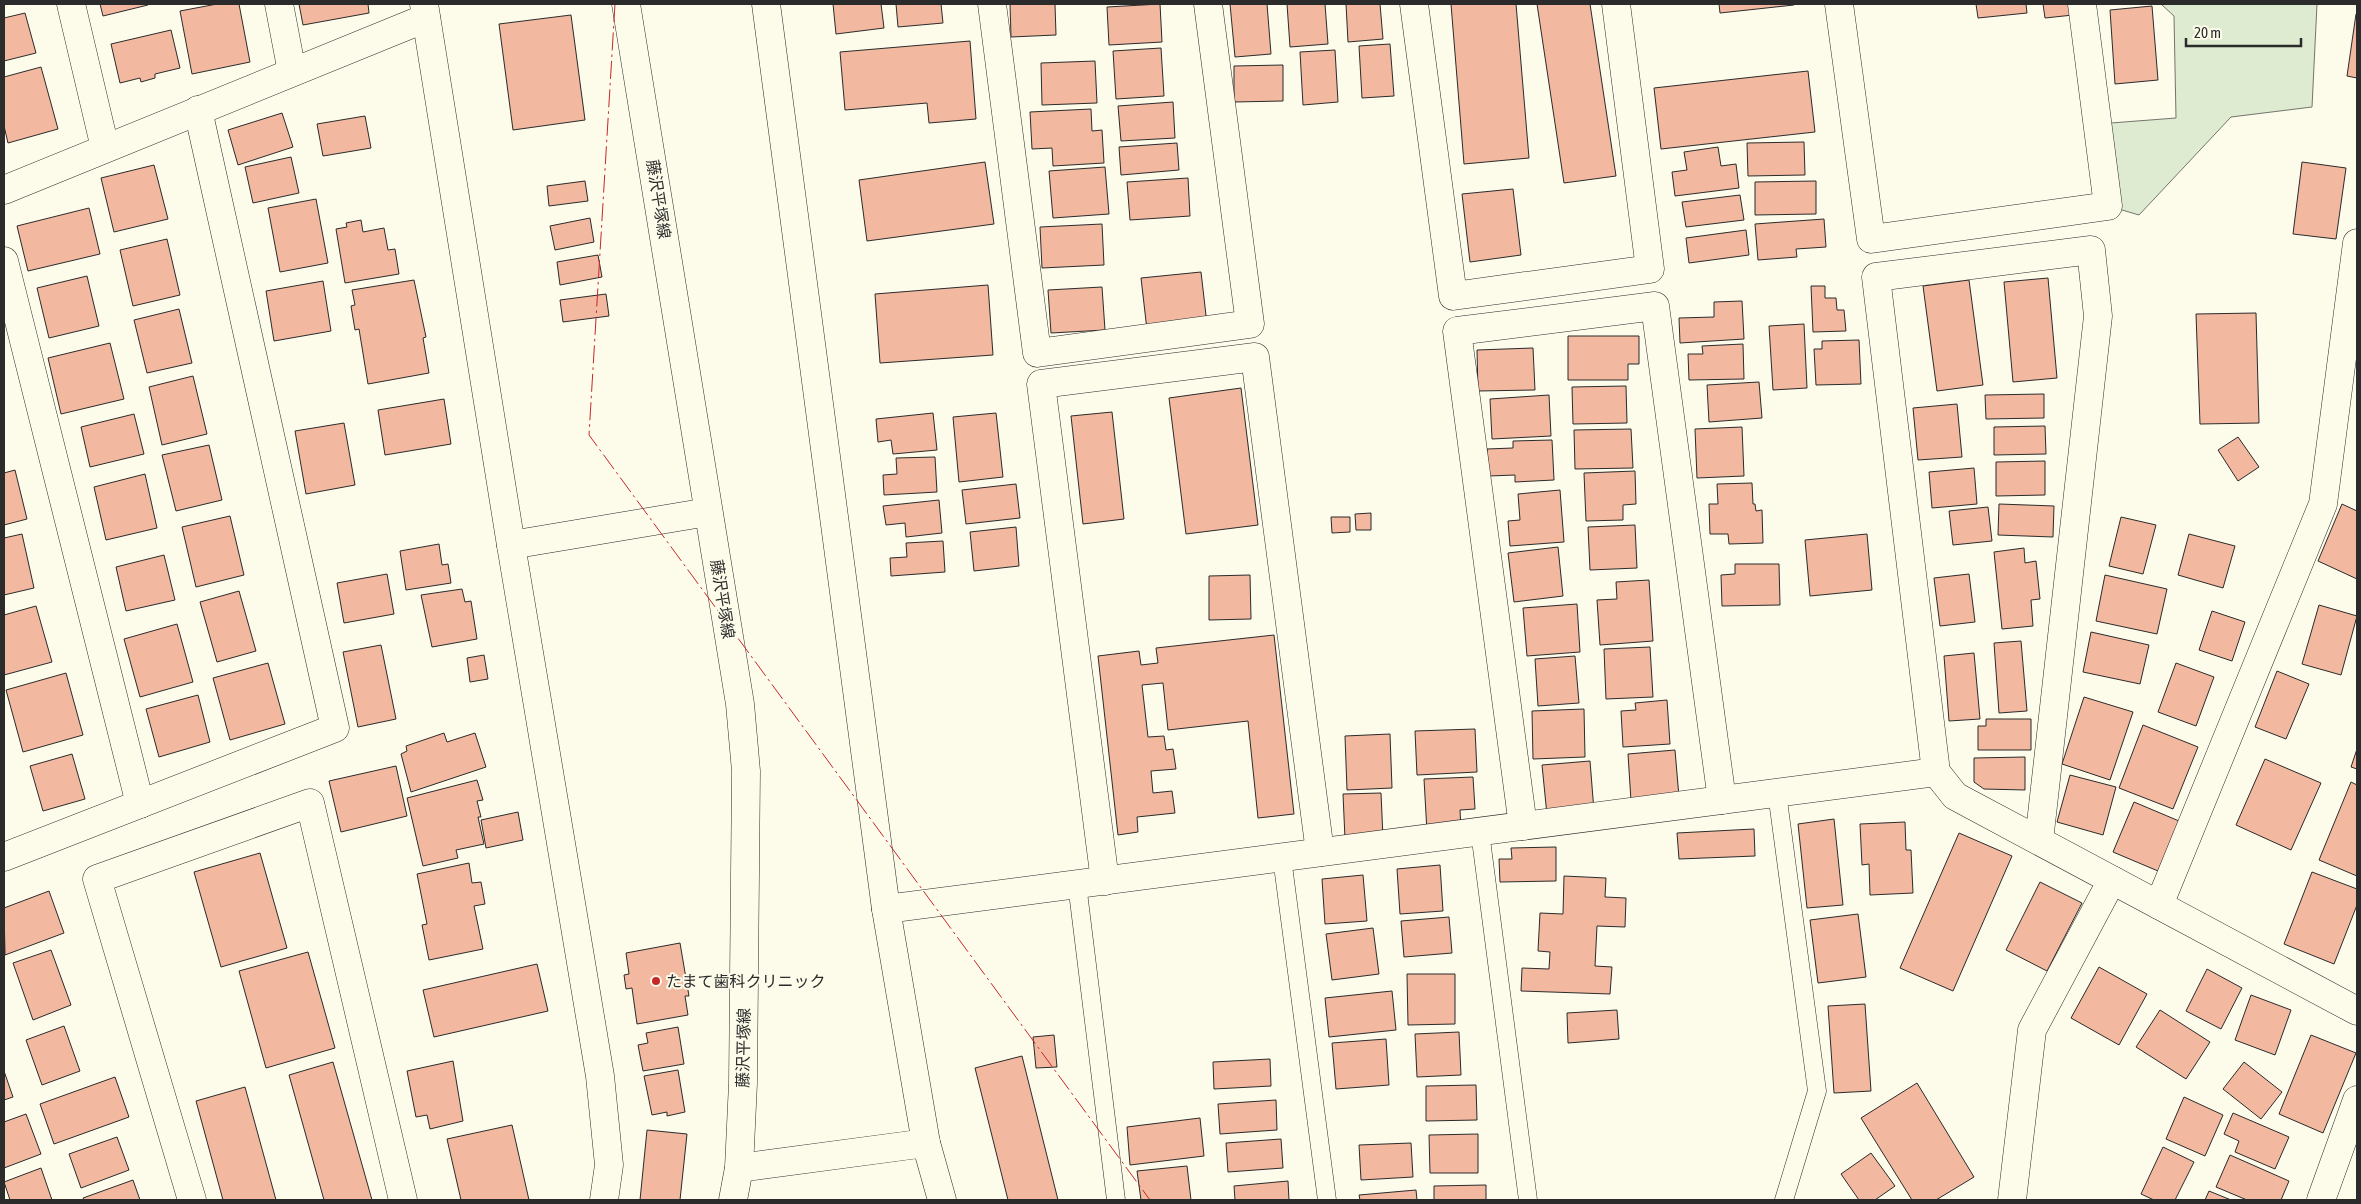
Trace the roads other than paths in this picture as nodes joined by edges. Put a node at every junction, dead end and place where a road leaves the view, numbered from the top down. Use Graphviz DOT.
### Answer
graph roads {
  1 [pos="71,4"];
  2 [pos="279,4"];
  3 [pos="626,4"];
  4 [pos="766,4"];
  5 [pos="992,4"];
  6 [pos="1208,4"];
  7 [pos="1414,4"];
  8 [pos="1616,4"];
  9 [pos="1839,4"];
  10 [pos="2082,4"];
  11 [pos="425,11"];
  12 [pos="292,72"];
  13 [pos="198,110"];
  14 [pos="105,148"];
  15 [pos="4,190"];
  16 [pos="2357,243"];
  17 [pos="4,261"];
  18 [pos="708,512"];
  19 [pos="511,545"];
  20 [pos="1936,772"];
  21 [pos="1778,793"];
  22 [pos="1722,800"];
  23 [pos="140,804"];
  24 [pos="1523,826"];
  25 [pos="1480,832"];
  26 [pos="2039,841"];
  27 [pos="1320,852"];
  28 [pos="4,857"];
  29 [pos="1282,858"];
  30 [pos="2112,880"];
  31 [pos="1105,881"];
  32 [pos="1077,884"];
  33 [pos="2159,905"];
  34 [pos="886,909"];
  35 [pos="2356,1007"];
  36 [pos="2357,1100"];
  37 [pos="926,1143"];
  38 [pos="739,1168"];
  39 [pos="192,1200"];
  40 [pos="403,1200"];
  41 [pos="604,1200"];
  42 [pos="733,1200"];
  43 [pos="942,1200"];
  44 [pos="1116,1200"];
  45 [pos="1327,1200"];
  46 [pos="1528,1200"];
  47 [pos="1784,1200"];
  48 [pos="2012,1200"];
  49 [pos="2321,1200"];
  1 -- 14 [label="street"];
  2 -- 12 [label="street"];
  3 -- 18 [label="street, 藤沢平塚線"];
  4 -- 34 [label="street"];
  5 -- 6 [label="street"];
  7 -- 8 [label="street"];
  9 -- 10 [label="street"];
  11 -- 12 [label="street"];
  11 -- 19 [label="street"];
  12 -- 13 [label="street"];
  13 -- 14 [label="street"];
  13 -- 23 [label="street"];
  14 -- 15 [label="street"];
  16 -- 33 [label="street"];
  17 -- 23 [label="street"];
  18 -- 19 [label="street"];
  18 -- 38 [label="street, 藤沢平塚線"];
  19 -- 41 [label="street"];
  20 -- 21 [label="street"];
  20 -- 26 [label="street"];
  20 -- 26 [label="street"];
  21 -- 22 [label="street"];
  21 -- 47 [label="lane"];
  22 -- 24 [label="street"];
  22 -- 24 [label="street"];
  23 -- 28 [label="street"];
  24 -- 25 [label="street"];
  25 -- 27 [label="street"];
  25 -- 46 [label="lane"];
  26 -- 30 [label="street"];
  27 -- 29 [label="street"];
  27 -- 31 [label="street"];
  29 -- 31 [label="street"];
  29 -- 45 [label="lane"];
  30 -- 33 [label="street"];
  30 -- 48 [label="street"];
  31 -- 32 [label="street"];
  32 -- 34 [label="street"];
  32 -- 44 [label="lane"];
  33 -- 35 [label="street"];
  34 -- 37 [label="street"];
  36 -- 49 [label="street"];
  37 -- 38 [label="street"];
  37 -- 43 [label="street"];
  38 -- 42 [label="street, 藤沢平塚線"];
  39 -- 40 [label="street"];
}
